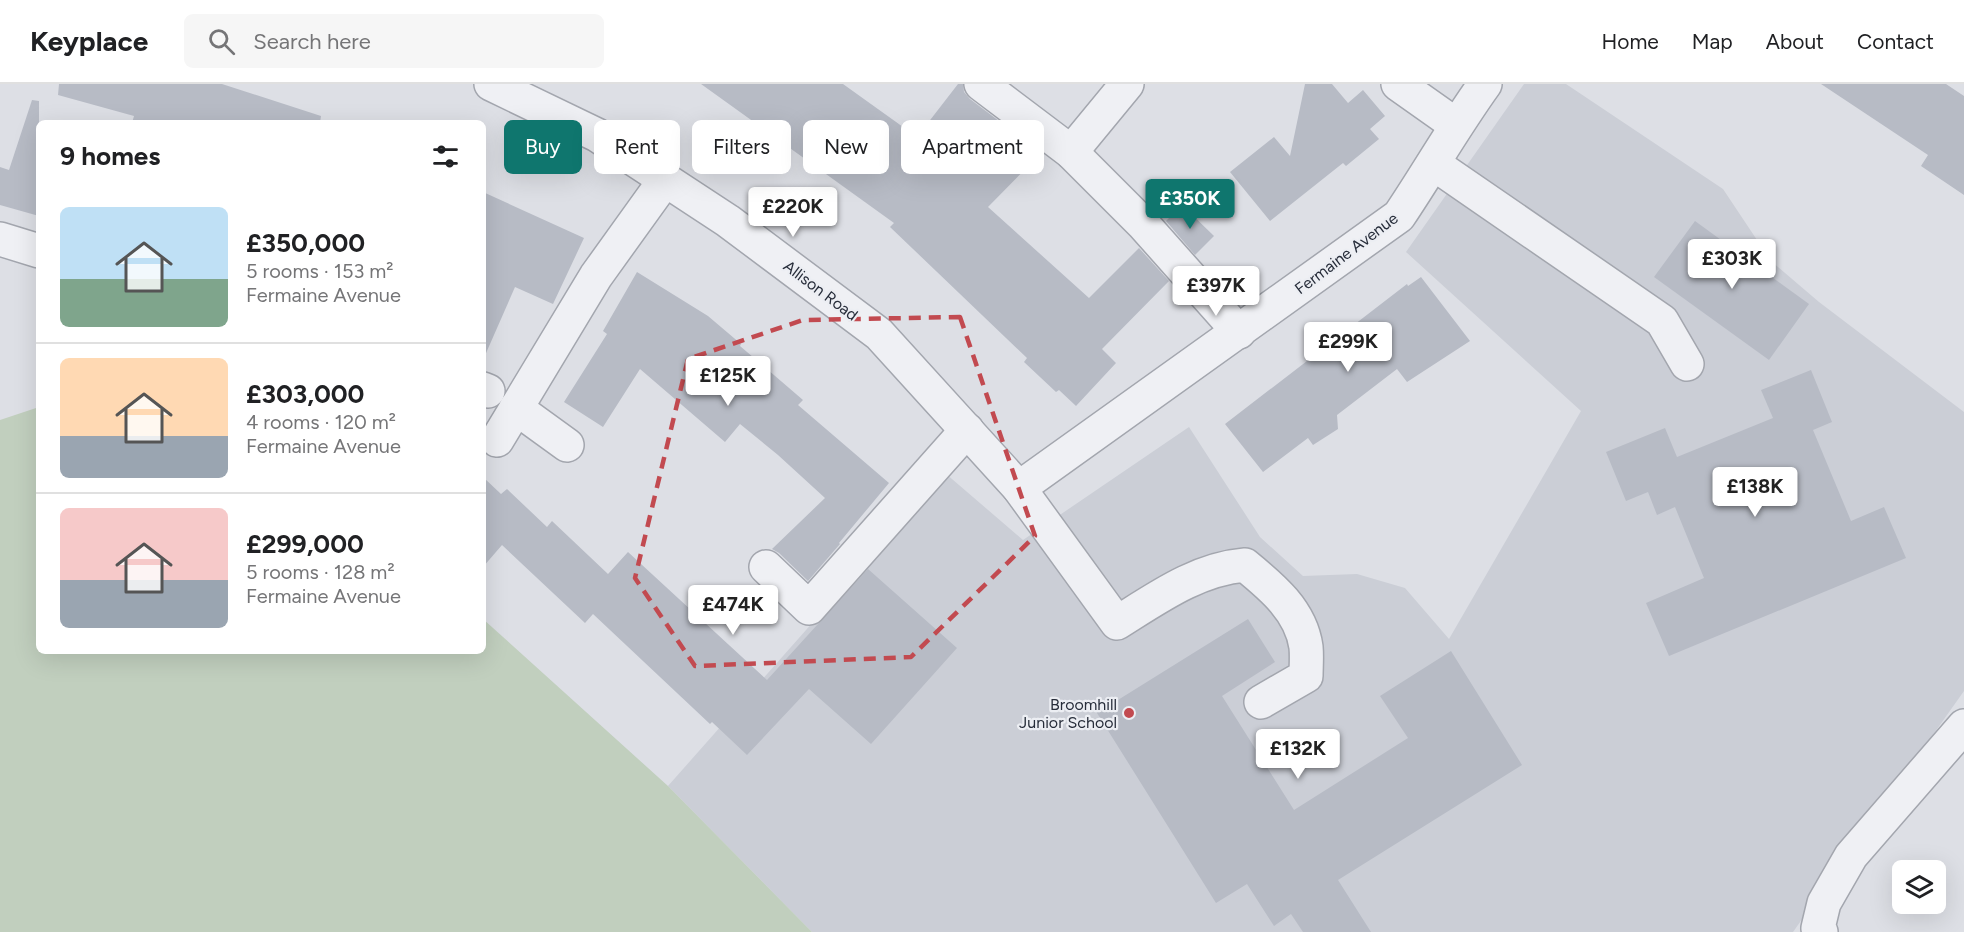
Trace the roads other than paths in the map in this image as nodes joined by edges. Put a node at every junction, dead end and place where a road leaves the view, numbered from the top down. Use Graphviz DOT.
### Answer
graph roads {
  1 [pos="492,84"];
  2 [pos="981,84"];
  3 [pos="1127,84"];
  4 [pos="1398,84"];
  5 [pos="1485,84"];
  6 [pos="1456,125"];
  7 [pos="1071,152"];
  8 [pos="1434,164"];
  9 [pos="665,180"];
  10 [pos="0,239"];
  11 [pos="36,250"];
  12 [pos="1239,332"];
  13 [pos="1686,364"];
  14 [pos="516,408"];
  15 [pos="968,430"];
  16 [pos="497,440"];
  17 [pos="567,445"];
  18 [pos="1019,488"];
  19 [pos="766,567"];
  20 [pos="1261,702"];
  21 [pos="1964,726"];
  22 [pos="1821,932"];
  1 -- 9 [label="street, Allison Road"];
  2 -- 7 [label="street"];
  3 -- 7 [label="street"];
  4 -- 6 [label="street"];
  5 -- 6 [label="street, Fermaine Avenue"];
  6 -- 8 [label="street, Fermaine Avenue"];
  7 -- 12 [label="street"];
  8 -- 12 [label="street, Fermaine Avenue"];
  8 -- 13 [label="street"];
  9 -- 14 [label="street"];
  9 -- 15 [label="street, Allison Road"];
  10 -- 11 [label="street"];
  12 -- 18 [label="street, Fermaine Avenue"];
  14 -- 16 [label="street"];
  14 -- 17 [label="street"];
  15 -- 18 [label="street, Allison Road"];
  15 -- 19 [label="street"];
  18 -- 20 [label="street, Allison Road"];
  21 -- 22 [label="street"];
}
